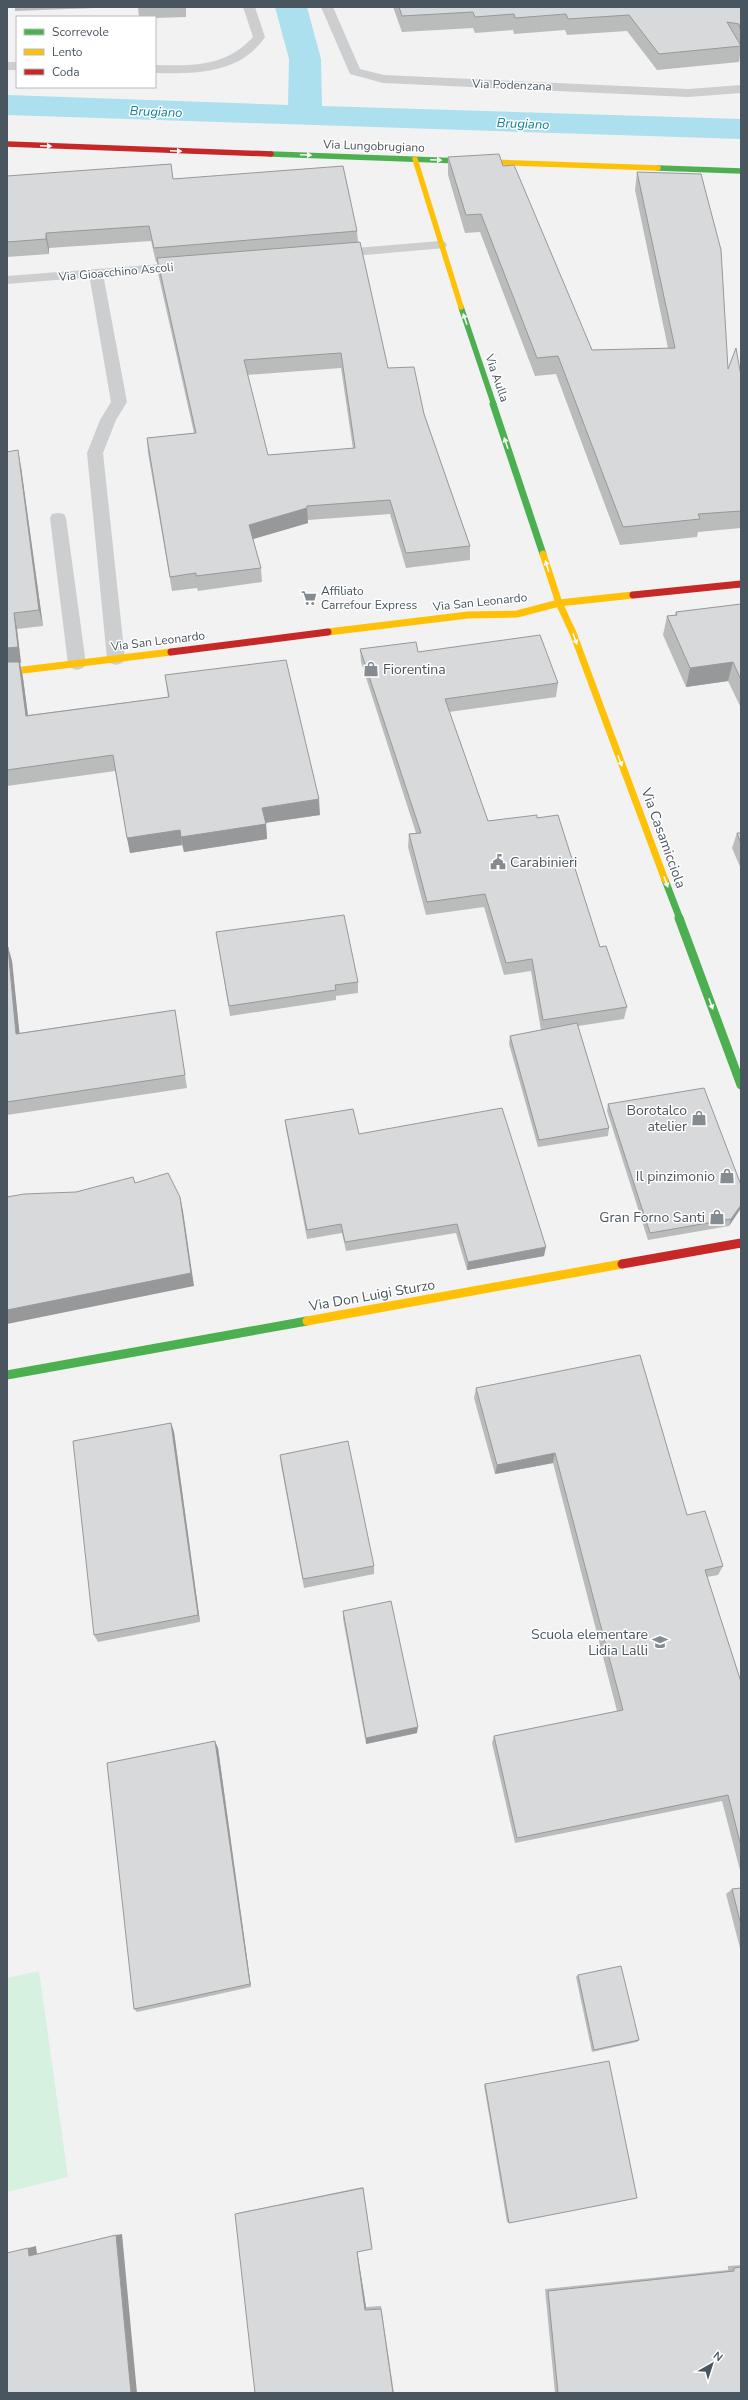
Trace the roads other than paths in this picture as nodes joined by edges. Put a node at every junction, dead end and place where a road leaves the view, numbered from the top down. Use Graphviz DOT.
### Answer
graph roads {
  1 [pos="249,7"];
  2 [pos="327,7"];
  3 [pos="156,69"];
  4 [pos="741,90"];
  5 [pos="7,144"];
  6 [pos="415,160"];
  7 [pos="741,171"];
  8 [pos="440,244"];
  9 [pos="315,255"];
  10 [pos="198,265"];
  11 [pos="96,274"];
  12 [pos="7,280"];
  13 [pos="58,518"];
  14 [pos="741,584"];
  15 [pos="559,603"];
  16 [pos="116,658"];
  17 [pos="77,664"];
  18 [pos="7,672"];
  19 [pos="741,1084"];
  20 [pos="741,1243"];
  21 [pos="7,1375"];
  1 -- 3 [label="street"];
  2 -- 4 [label="street, Via Podenzana"];
  5 -- 6 [label="street, Via Lungobrugiano, one-way"];
  6 -- 7 [label="street, Via Lungobrugiano, one-way"];
  6 -- 8 [label="street, Via Aulla"];
  8 -- 9 [label="street"];
  15 -- 8 [label="street, Via Aulla, one-way"];
  10 -- 11 [label="street, Via Gioacchino Ascoli"];
  11 -- 12 [label="street, Via Gioacchino Ascoli"];
  11 -- 16 [label="street"];
  13 -- 17 [label="street"];
  14 -- 15 [label="street, Via San Leonardo"];
  15 -- 16 [label="street, Via San Leonardo"];
  15 -- 19 [label="street, Via Casamicciola, one-way"];
  16 -- 17 [label="street, Via San Leonardo"];
  17 -- 18 [label="street, Via San Leonardo"];
  20 -- 21 [label="street, Via Don Luigi Sturzo"];
}
